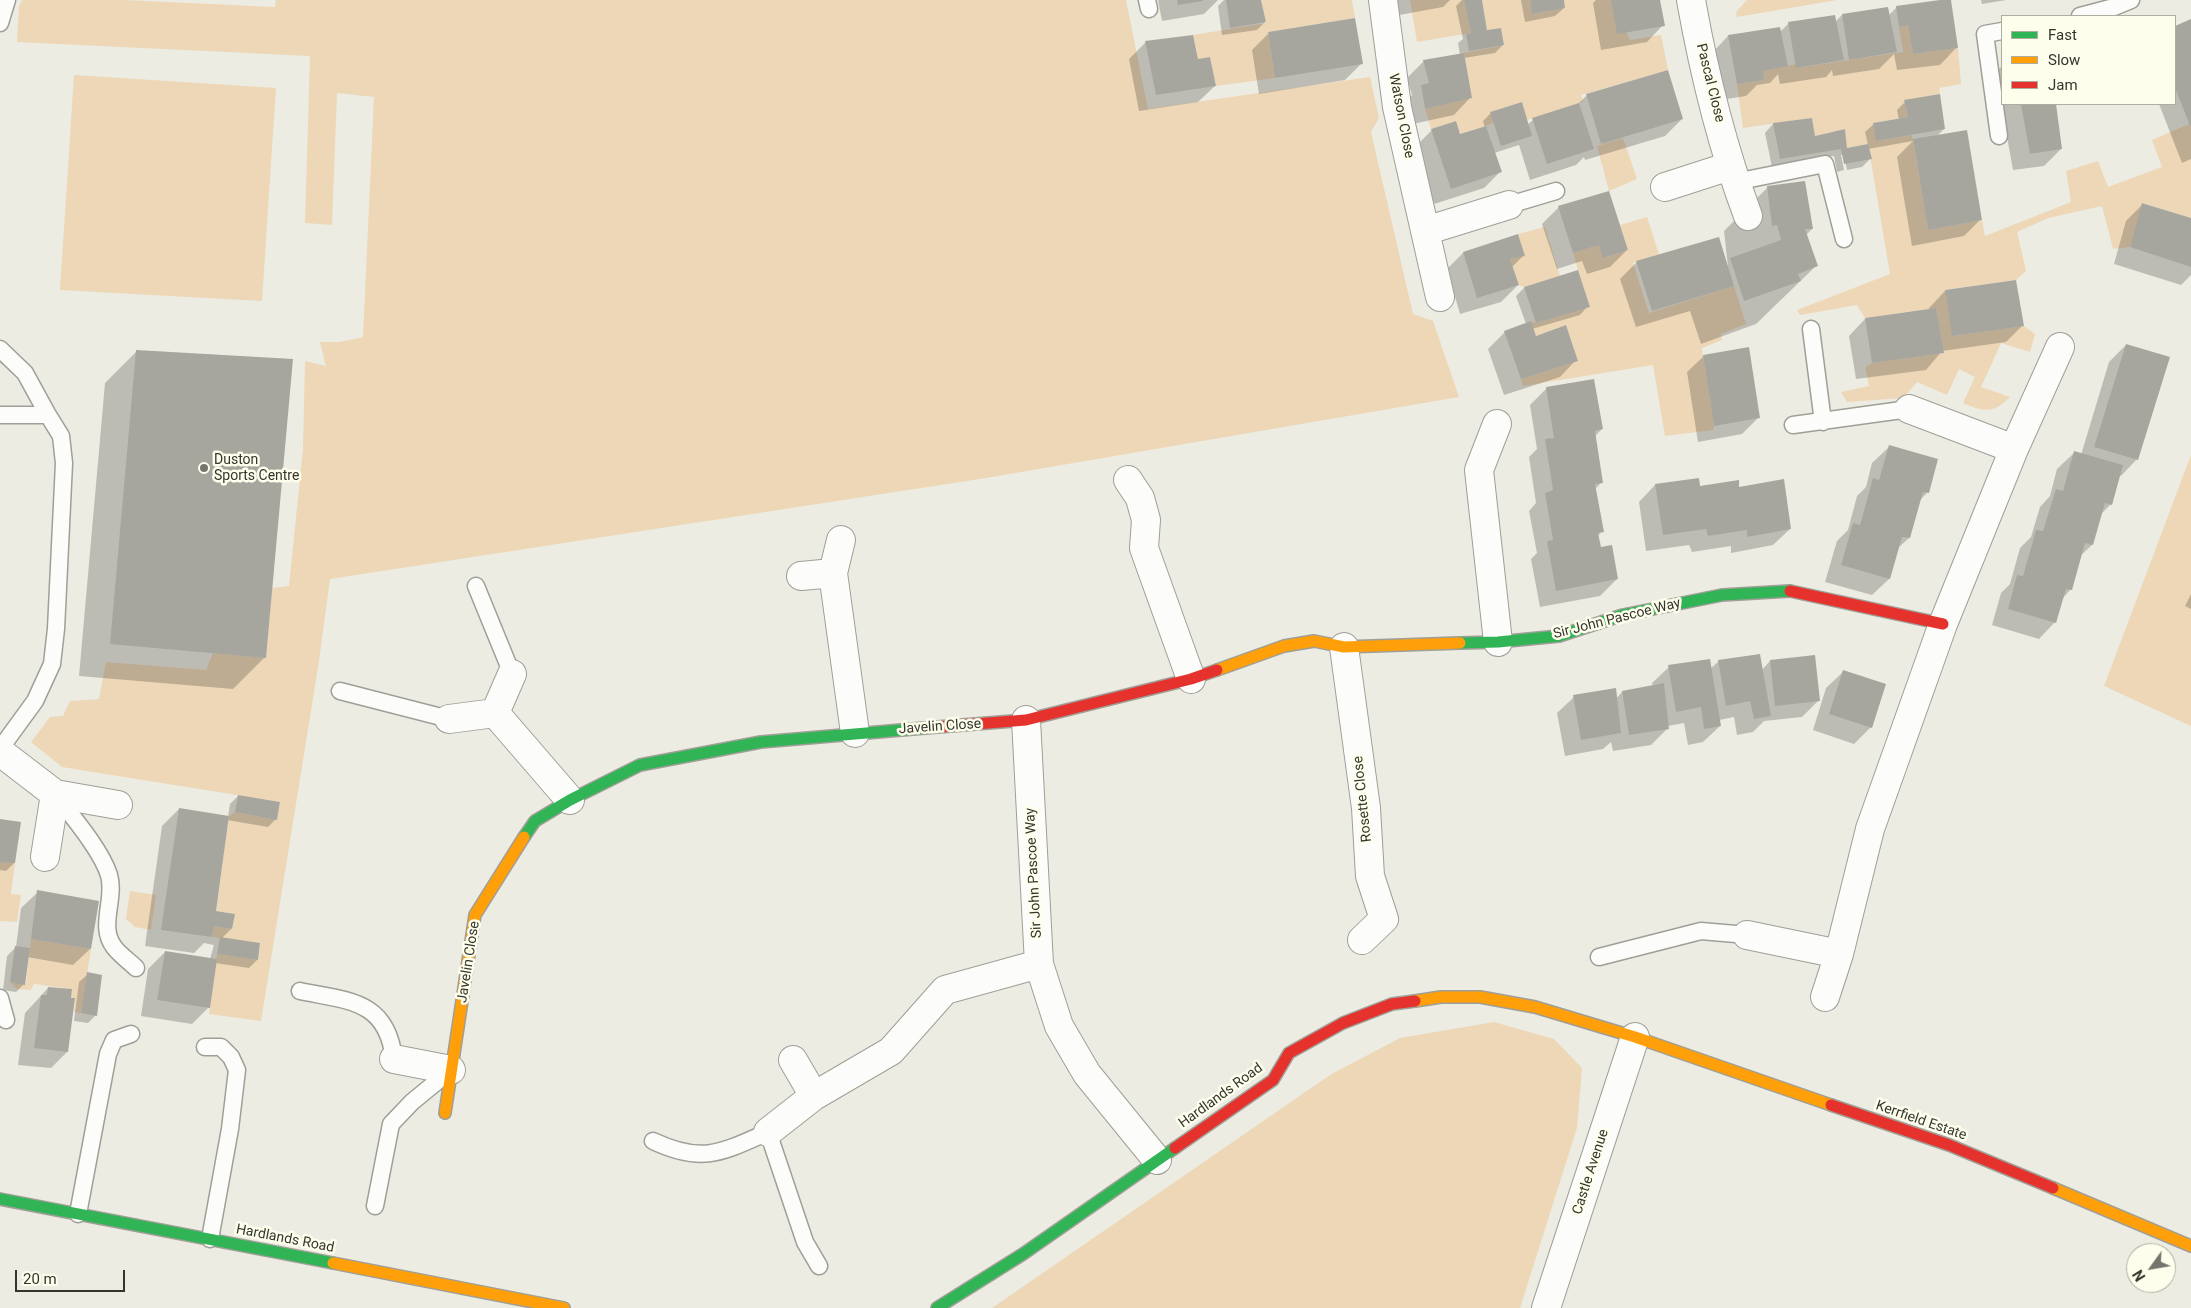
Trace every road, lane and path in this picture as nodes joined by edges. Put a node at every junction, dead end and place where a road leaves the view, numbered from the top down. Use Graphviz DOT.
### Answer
graph roads {
  1 [pos="7,0"];
  2 [pos="1383,0"];
  3 [pos="1691,0"];
  4 [pos="2131,0"];
  5 [pos="2084,15"];
  6 [pos="0,24"];
  7 [pos="2001,31"];
  8 [pos="1999,136"];
  9 [pos="1733,174"];
  10 [pos="1665,187"];
  11 [pos="1556,191"];
  12 [pos="1509,206"];
  13 [pos="1748,216"];
  14 [pos="1426,232"];
  15 [pos="1844,239"];
  16 [pos="1440,297"];
  17 [pos="1811,329"];
  18 [pos="2060,347"];
  19 [pos="0,349"];
  20 [pos="1909,409"];
  21 [pos="0,415"];
  22 [pos="48,415"];
  23 [pos="1823,422"];
  24 [pos="1497,424"];
  25 [pos="1793,425"];
  26 [pos="2014,449"];
  27 [pos="1128,480"];
  28 [pos="841,540"];
  29 [pos="833,573"];
  30 [pos="801,576"];
  31 [pos="476,586"];
  32 [pos="1943,624"];
  33 [pos="1498,642"];
  34 [pos="1344,647"];
  35 [pos="512,674"];
  36 [pos="1191,679"];
  37 [pos="340,690"];
  38 [pos="495,713"];
  39 [pos="449,720"];
  40 [pos="1026,720"];
  41 [pos="855,733"];
  42 [pos="0,751"];
  43 [pos="55,794"];
  44 [pos="570,800"];
  45 [pos="118,805"];
  46 [pos="45,857"];
  47 [pos="1747,935"];
  48 [pos="1362,940"];
  49 [pos="1839,954"];
  50 [pos="1599,957"];
  51 [pos="1039,964"];
  52 [pos="136,968"];
  53 [pos="300,991"];
  54 [pos="1825,997"];
  55 [pos="0,998"];
  56 [pos="6,1020"];
  57 [pos="131,1034"];
  58 [pos="1635,1037"];
  59 [pos="205,1047"];
  60 [pos="394,1059"];
  61 [pos="793,1060"];
  62 [pos="452,1070"];
  63 [pos="814,1096"];
  64 [pos="445,1114"];
  65 [pos="768,1132"];
  66 [pos="653,1141"];
  67 [pos="1157,1160"];
  68 [pos="0,1199"];
  69 [pos="376,1206"];
  70 [pos="78,1214"];
  71 [pos="210,1239"];
  72 [pos="2191,1246"];
  73 [pos="819,1266"];
  74 [pos="521,1304"];
  75 [pos="564,1308"];
  76 [pos="937,1308"];
  77 [pos="1546,1308"];
  1 -- 6 [label="lane"];
  2 -- 14 [label="street, Watson Close"];
  3 -- 9 [label="street, Pascal Close"];
  4 -- 5 [label="lane"];
  7 -- 8 [label="lane"];
  9 -- 10 [label="street"];
  9 -- 13 [label="street, Pascal Close"];
  9 -- 15 [label="lane"];
  11 -- 12 [label="lane"];
  12 -- 14 [label="street"];
  14 -- 16 [label="street, Watson Close"];
  17 -- 23 [label="lane"];
  18 -- 26 [label="street"];
  19 -- 22 [label="lane"];
  20 -- 23 [label="lane"];
  20 -- 26 [label="street"];
  21 -- 22 [label="lane"];
  22 -- 42 [label="lane"];
  23 -- 25 [label="lane"];
  24 -- 33 [label="street"];
  26 -- 32 [label="street"];
  27 -- 36 [label="street"];
  28 -- 29 [label="street"];
  29 -- 30 [label="street"];
  29 -- 41 [label="street"];
  31 -- 35 [label="lane"];
  32 -- 33 [label="street, Sir John Pascoe Way"];
  32 -- 49 [label="street"];
  33 -- 34 [label="street, Sir John Pascoe Way"];
  34 -- 36 [label="street, Sir John Pascoe Way"];
  34 -- 48 [label="street, Rosette Close"];
  35 -- 38 [label="street"];
  36 -- 40 [label="street, Sir John Pascoe Way"];
  37 -- 39 [label="lane"];
  38 -- 39 [label="street"];
  38 -- 44 [label="street"];
  40 -- 41 [label="street, Javelin Close"];
  40 -- 51 [label="street, Sir John Pascoe Way"];
  41 -- 44 [label="street, Javelin Close"];
  42 -- 43 [label="street"];
  43 -- 45 [label="street"];
  43 -- 46 [label="street"];
  43 -- 52 [label="lane"];
  44 -- 62 [label="street, Javelin Close"];
  47 -- 49 [label="street"];
  47 -- 50 [label="lane"];
  49 -- 54 [label="street"];
  51 -- 63 [label="street"];
  51 -- 67 [label="street, Sir John Pascoe Way"];
  53 -- 60 [label="lane"];
  55 -- 56 [label="lane"];
  57 -- 70 [label="lane"];
  58 -- 67 [label="street, Hardlands Road"];
  58 -- 72 [label="street, Kerrfield Estate"];
  58 -- 77 [label="street, Castle Avenue"];
  59 -- 71 [label="lane"];
  60 -- 62 [label="street"];
  61 -- 63 [label="street"];
  62 -- 64 [label="street, Javelin Close"];
  62 -- 69 [label="lane"];
  63 -- 65 [label="street"];
  65 -- 66 [label="lane"];
  65 -- 73 [label="lane"];
  67 -- 76 [label="street, Hardlands Road"];
  68 -- 70 [label="street, Hardlands Road"];
  70 -- 71 [label="street, Hardlands Road"];
  71 -- 74 [label="street, Hardlands Road"];
  74 -- 75 [label="street, Hardlands Road"];
}
